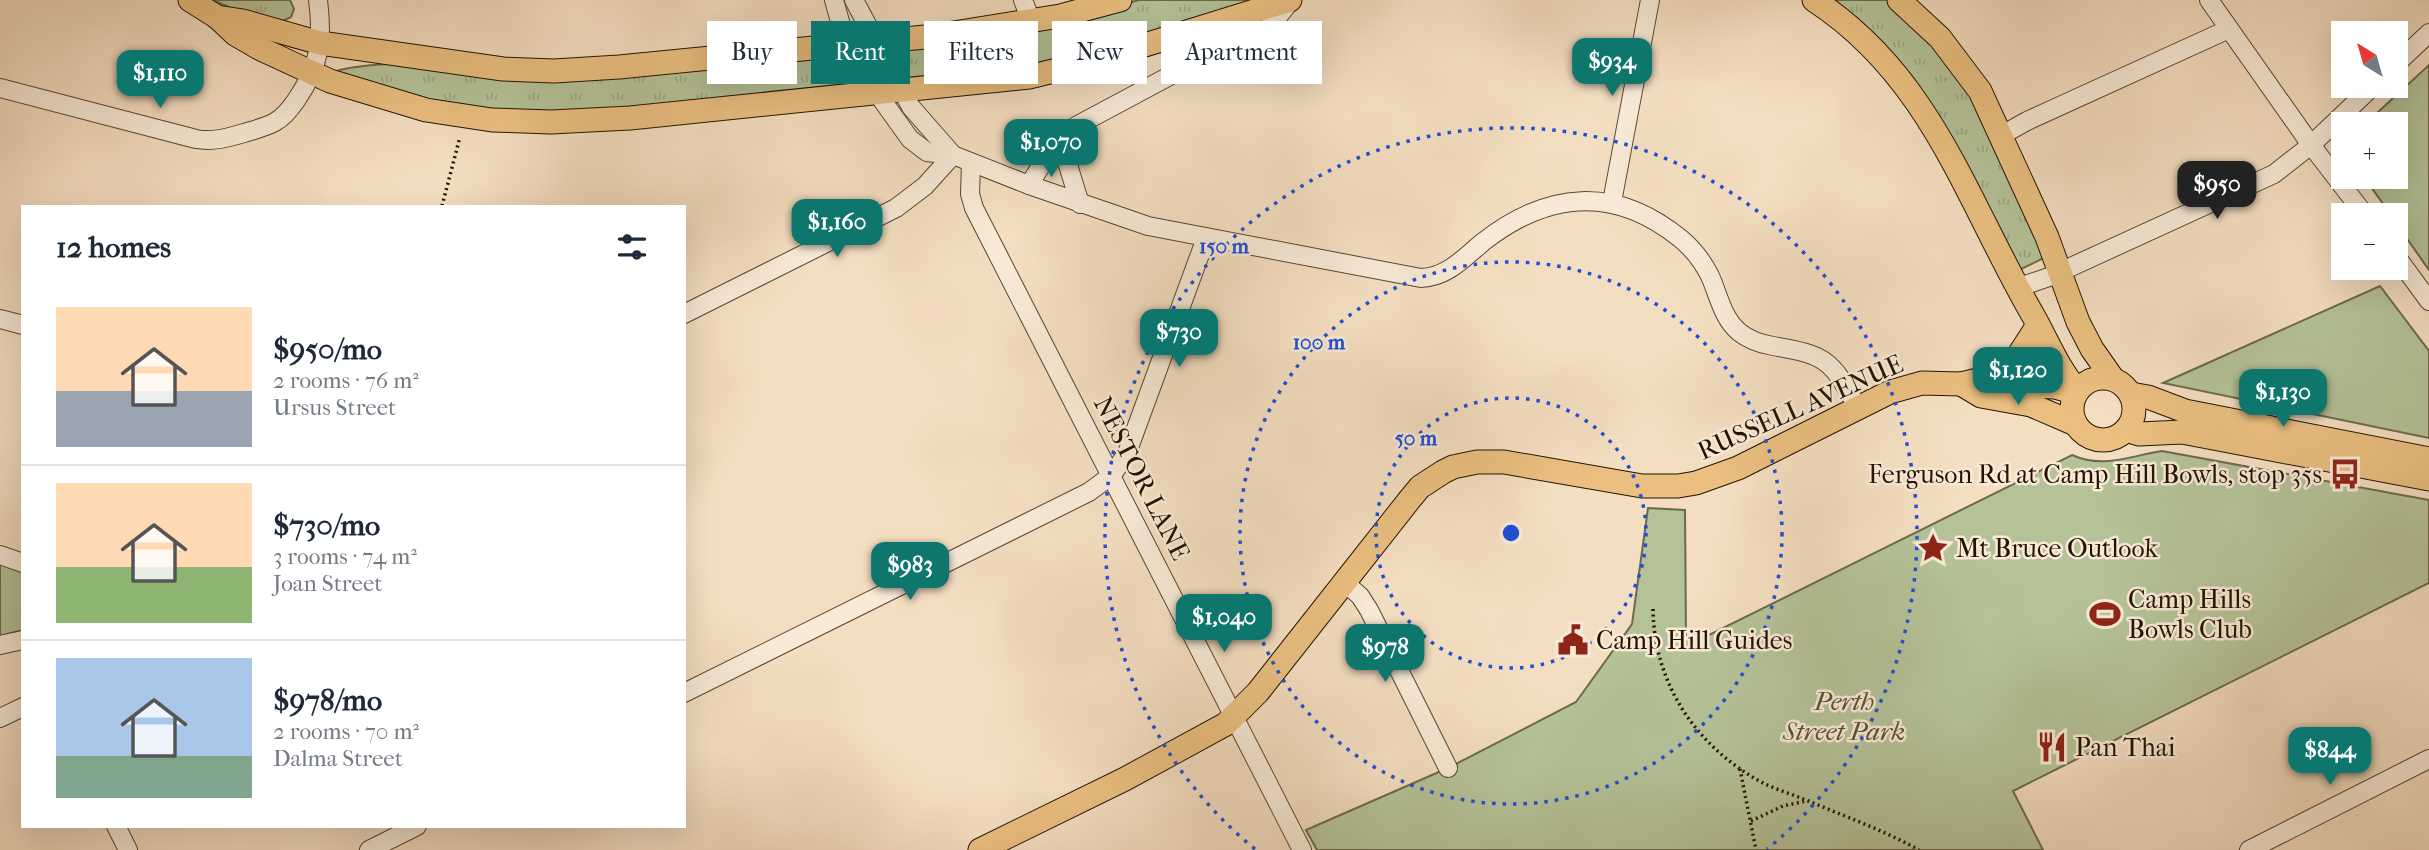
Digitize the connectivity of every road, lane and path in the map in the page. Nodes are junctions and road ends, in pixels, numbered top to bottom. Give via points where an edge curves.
1 (190, 0) edge
2 (318, 0) edge
3 (834, 0) edge
4 (853, 0) edge
5 (1120, 0) edge
6 (1291, 0) edge
7 (1650, 0) edge
8 (1814, 0) edge
9 (1899, 0) edge
10 (2209, 0) edge
11 (1027, 11) edge
12 (217, 17) junction
13 (840, 21) edge
14 (864, 21) edge
15 (2229, 29) junction
16 (2429, 33) edge
17 (910, 38) edge
18 (320, 43) junction
19 (811, 48) edge
20 (2408, 53) edge
21 (312, 74) junction
22 (872, 84) edge
23 (897, 84) edge
24 (0, 88) edge
25 (901, 91) junction
26 (877, 93) junction
27 (2360, 98) edge
28 (2001, 135) junction
29 (460, 137) dead end
30 (1060, 139) junction
31 (2311, 145) junction
32 (953, 155) junction
33 (971, 163) junction
34 (1029, 185) junction
35 (1612, 202) junction
36 (2356, 203) edge
37 (1080, 204) junction
38 (442, 205) edge
39 (1206, 238) junction
40 (2060, 271) junction
41 (2408, 273) edge
42 (2016, 288) junction
43 (2429, 302) edge
44 (686, 313) edge
45 (0, 319) edge
46 (21, 324) edge
47 (2038, 325) junction
48 (2113, 379) junction
49 (1993, 381) junction
50 (1961, 384) junction
51 (2077, 391) junction
52 (2131, 394) junction
53 (1857, 407) junction
54 (2075, 424) junction
55 (2126, 430) junction
56 (2429, 459) edge
57 (1112, 475) junction
58 (2429, 479) edge
59 (0, 555) edge
60 (21, 562) edge
61 (1344, 582) junction
62 (1653, 609) dead end
63 (21, 642) edge
64 (0, 646) edge
65 (686, 692) edge
66 (21, 708) edge
67 (1234, 716) junction
68 (0, 718) edge
69 (2429, 759) edge
70 (1448, 768) dead end
71 (1740, 769) junction
72 (1808, 801) junction
73 (1751, 821) junction
74 (117, 828) edge
75 (413, 828) edge
76 (128, 850) edge
77 (369, 850) edge
78 (981, 850) edge
79 (1302, 850) edge
80 (1756, 850) edge
81 (1919, 850) edge
82 (2249, 850) edge

1 - 12 main road
2 - 18 street
3 - 13 street
4 - 14 street
5 - 11 main road
6 - 25 main road via 1055,72
6 - 30 street via 1271,26 1088,118
7 - 35 street
8 - 42 main road via 1866,41 1926,115
9 - 28 main road via 1955,56 1980,91
10 - 15 street
11 - 17 main road
12 - 18 main road
12 - 21 main road via 234,34
15 - 28 street
15 - 31 street
16 - 20 street
18 - 19 main road via 524,71 619,67
18 - 21 street
21 - 24 street via 294,104 276,122 215,141
21 - 26 main road via 426,110 492,121 630,118
22 - 26 street
23 - 25 street
25 - 26 main road
25 - 32 street
26 - 32 street via 919,147
27 - 31 street
28 - 40 main road
29 - 38 path
30 - 34 street
30 - 37 street
31 - 36 street
31 - 40 street via 2274,174
32 - 33 street
32 - 44 street via 916,195 896,208
33 - 34 street
33 - 57 street, NESTOR LANE via 974,208
34 - 37 street
35 - 39 street via 1562,202 1529,213 1499,230 1448,271 1429,278
35 - 53 street via 1647,216 1693,249 1725,314 1740,333 1762,344 1822,359 1840,376
37 - 39 street via 1148,226
39 - 57 street via 1127,453
40 - 42 street
40 - 48 main road via 2084,336
41 - 43 street
42 - 47 main road
45 - 46 street
47 - 49 main road via 2013,364
47 - 51 main road
48 - 51 main road via 2093,379
48 - 52 main road
49 - 50 main road, RUSSELL AVENUE
49 - 51 main road, RUSSELL AVENUE
50 - 53 main road, RUSSELL AVENUE via 1911,385
50 - 54 main road via 1981,396 2031,405
51 - 54 main road via 2072,403
52 - 55 main road via 2134,412
52 - 56 main road via 2185,411
53 - 61 main road, RUSSELL AVENUE via 1718,477 1678,486 1619,483 1504,462 1453,467 1415,493
54 - 55 main road via 2099,440
55 - 58 main road via 2139,434 2182,432
57 - 65 street via 1089,492
57 - 67 street, NESTOR LANE
59 - 60 street
61 - 67 main road, RUSSELL AVENUE
61 - 70 street via 1369,610
62 - 71 path via 1653,635 1674,695 1715,750
63 - 64 street
66 - 68 street
67 - 78 main road, RUSSELL AVENUE via 1194,743
67 - 79 street, NESTOR LANE
69 - 82 street
71 - 72 path
71 - 73 path
72 - 73 path via 1783,806
72 - 81 path
73 - 80 path
74 - 76 street
75 - 77 street

